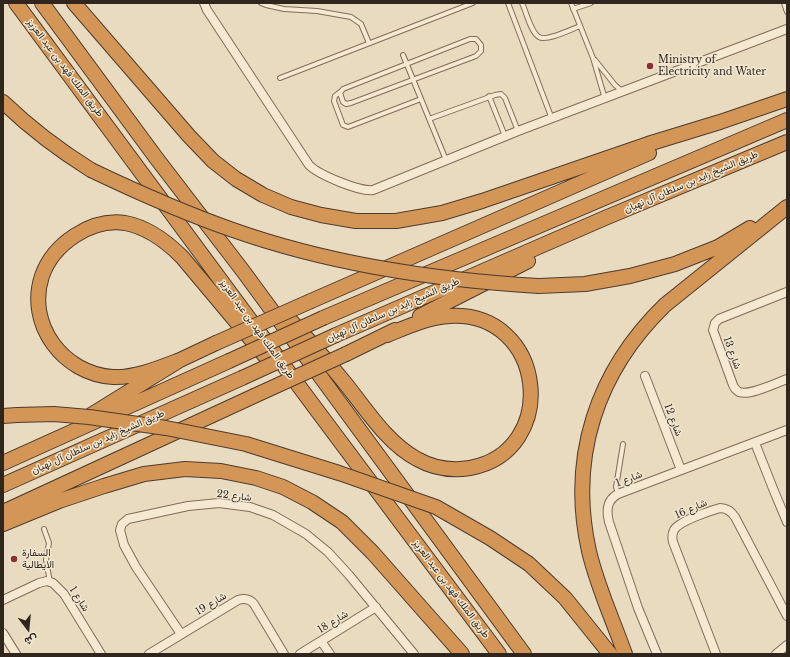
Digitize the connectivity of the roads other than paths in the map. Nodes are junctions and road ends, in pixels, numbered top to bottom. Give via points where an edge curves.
1 (16, 3) edge
2 (42, 3) edge
3 (74, 3) edge
4 (204, 3) edge
5 (261, 3) edge
6 (473, 3) edge
7 (508, 3) edge
8 (522, 3) edge
9 (571, 3) edge
10 (591, 3) edge
11 (784, 3) edge
12 (574, 9) junction
13 (787, 12) edge
14 (580, 26) junction
15 (787, 29) edge
16 (369, 43) junction
17 (402, 55) dead end
18 (594, 58) junction
19 (406, 64) junction
20 (280, 78) dead end
21 (413, 80) junction
22 (340, 92) junction
23 (623, 92) junction
24 (490, 96) junction
25 (421, 99) junction
26 (605, 99) junction
27 (787, 99) edge
28 (3, 102) edge
29 (430, 119) junction
30 (552, 119) junction
31 (787, 120) edge
32 (720, 122) junction
33 (518, 131) junction
34 (505, 137) junction
35 (787, 142) edge
36 (446, 160) junction
37 (787, 206) edge
38 (605, 218) junction
39 (243, 271) junction
40 (787, 292) edge
41 (387, 335) junction
42 (180, 360) junction
43 (646, 376) dead end
44 (787, 378) edge
45 (310, 401) junction
46 (10, 415) edge
47 (787, 430) edge
48 (755, 443) junction
49 (624, 444) dead end
50 (19, 455) junction
51 (3, 463) edge
52 (681, 470) junction
53 (3, 485) edge
54 (618, 494) junction
55 (3, 512) edge
56 (787, 522) edge
57 (3, 524) edge
58 (44, 529) dead end
59 (50, 582) junction
60 (3, 600) edge
61 (376, 607) junction
62 (787, 616) edge
63 (3, 633) edge
64 (181, 634) junction
65 (321, 641) junction
66 (787, 645) edge
67 (16, 654) edge
68 (102, 654) edge
69 (149, 654) edge
70 (284, 654) edge
71 (300, 654) edge
72 (330, 654) edge
73 (414, 654) edge
74 (462, 654) edge
75 (499, 654) edge
76 (524, 654) edge
77 (610, 654) edge
78 (625, 654) edge
79 (658, 654) edge
80 (716, 654) edge
81 (776, 654) edge

1 - 45 highway, طريق الملك فهد بن عبد العزيز
2 - 39 highway, طريق الملك فهد بن عبد العزيز
3 - 32 highway via 213,161 236,179 263,194 291,207 321,215 356,221 396,221 442,213
4 - 36 street via 306,161 317,171 358,189 370,190
5 - 16 lane via 351,17 362,24
6 - 16 lane
7 - 30 lane
8 - 14 lane via 538,37 549,38
9 - 12 lane
10 - 12 lane
11 - 13 lane
12 - 14 lane
14 - 18 lane
15 - 23 street
16 - 20 lane
17 - 19 lane
18 - 23 lane
18 - 26 lane
19 - 21 lane
19 - 21 lane via 470,39 476,39 481,45 481,51 476,56
19 - 22 lane
21 - 22 lane via 349,104 344,103
21 - 25 lane
22 - 25 lane via 334,101 344,125 348,127
23 - 26 street
24 - 29 lane
24 - 33 lane via 504,96
24 - 34 lane
25 - 29 lane
26 - 30 street
27 - 32 highway
28 - 37 highway, bridge via 59,150 91,170 138,192 283,246 435,278 539,286 585,284 630,276 675,264 718,246
29 - 36 lane
30 - 33 street
31 - 50 highway, طريق الشيخ زايد بن سلطان آل نهيان, bridge via 323,318
32 - 42 highway, bridge
33 - 34 street
34 - 36 street
35 - 38 highway, طريق الشيخ زايد بن سلطان آل نهيان
37 - 78 highway via 665,305 649,321 617,365 598,403 584,458 584,520 593,566
38 - 41 highway via 569,240
38 - 53 highway, طريق الشيخ زايد بن سلطان آل نهيان, bridge via 336,335
39 - 41 highway via 312,344 387,435 410,455 438,467 468,468 493,459 514,442 527,419 531,386 529,371 523,358 505,334 480,320 457,316 434,318
39 - 76 highway, طريق الملك فهد بن عبد العزيز
40 - 44 street, شارع 13 via 719,319 714,330 732,385 738,391 752,392
41 - 55 highway, bridge
42 - 45 highway via 139,374 113,377 94,374 76,366 60,353 48,338 40,318 40,287 46,267 52,258 79,233 102,224 126,223 162,239 182,257 248,337
42 - 50 highway via 73,426
43 - 52 street, شارع 12
45 - 75 highway, طريق الملك فهد بن عبد العزيز
46 - 77 highway, bridge via 54,414 89,417 166,428 246,444 436,507 529,564 565,598
47 - 48 street, شارع 1
48 - 52 street, شارع 1
48 - 56 street
49 - 54 lane via 616,487
50 - 51 highway, طريق الشيخ زايد بن سلطان آل نهيان
52 - 54 street, شارع 1
54 - 79 street, شارع 1 via 610,499 608,504 609,522 638,608
57 - 74 highway via 59,501 144,474 185,469 221,471 256,478 312,502 342,522 373,553
58 - 59 lane via 49,543 46,560
59 - 60 street via 39,583
59 - 68 street, شارع 1 via 64,594
61 - 64 street, شارع 22 via 318,543 295,527 261,510 236,504 208,503 128,519 120,530 124,545
61 - 65 street, شارع 18
61 - 73 street, شارع 22
62 - 80 street, شارع 16 via 730,511 720,508 681,523 674,529 673,542
63 - 67 street
64 - 69 street, شارع 19
64 - 70 street, شارع 19 via 238,600 247,599 253,602
65 - 71 street, شارع 18
65 - 72 street
66 - 81 street

